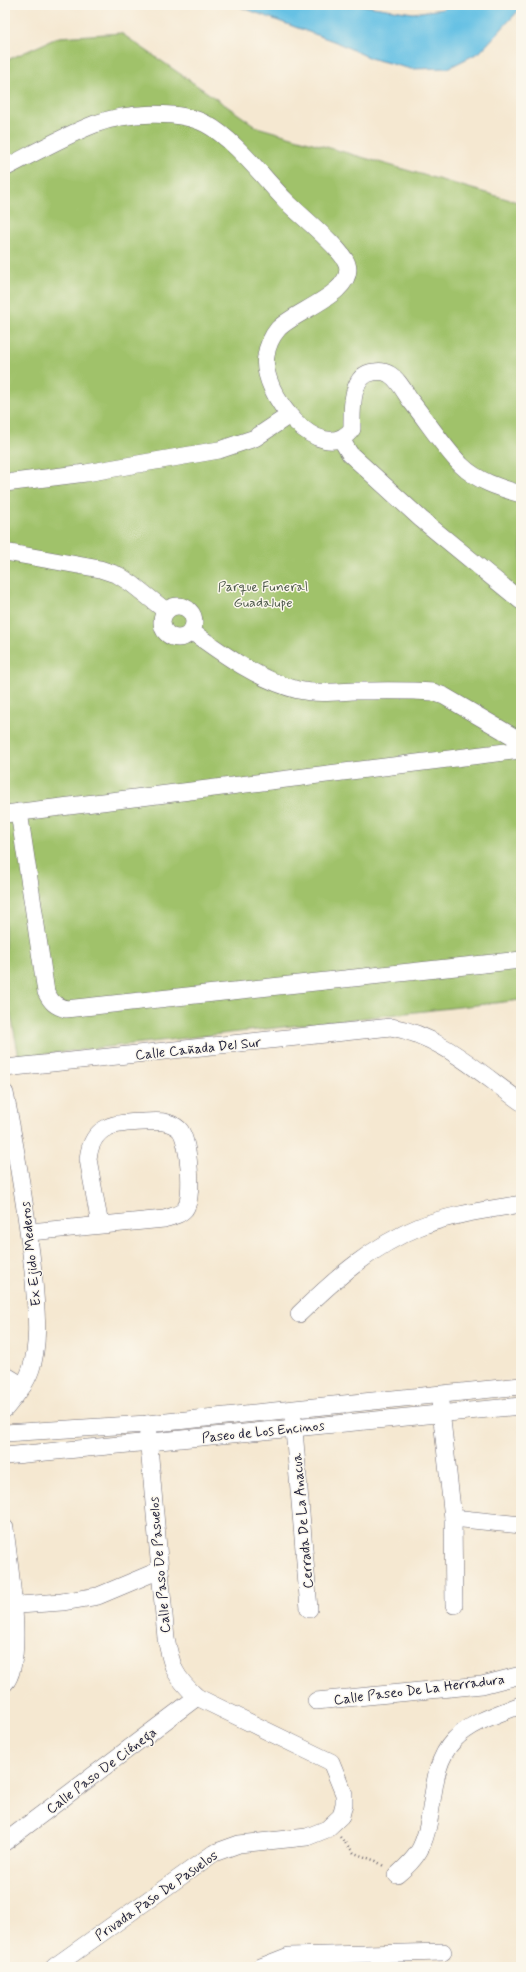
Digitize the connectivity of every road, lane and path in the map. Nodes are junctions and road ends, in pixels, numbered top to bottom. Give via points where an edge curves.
1 (5, 168) edge
2 (288, 416) junction
3 (341, 439) junction
4 (5, 483) edge
5 (521, 494) edge
6 (5, 552) edge
7 (521, 601) edge
8 (166, 611) junction
9 (192, 631) junction
10 (521, 741) edge
11 (521, 750) edge
12 (12, 813) edge
13 (521, 960) edge
14 (5, 1068) edge
15 (5, 1092) edge
16 (521, 1102) edge
17 (10, 1143) edge
18 (521, 1204) edge
19 (100, 1225) junction
20 (30, 1232) junction
21 (299, 1314) dead end
22 (5, 1375) edge
23 (23, 1386) junction
24 (521, 1386) edge
25 (439, 1394) junction
26 (521, 1406) edge
27 (5, 1409) edge
28 (292, 1409) junction
29 (442, 1413) junction
30 (146, 1424) junction
31 (295, 1428) junction
32 (5, 1433) edge
33 (149, 1442) junction
34 (5, 1456) edge
35 (453, 1518) junction
36 (521, 1525) edge
37 (5, 1528) edge
38 (160, 1570) junction
39 (454, 1605) dead end
40 (9, 1606) edge
41 (309, 1609) dead end
42 (521, 1675) edge
43 (5, 1683) edge
44 (197, 1697) junction
45 (316, 1701) dead end
46 (521, 1705) edge
47 (327, 1829) junction
48 (5, 1842) edge
49 (397, 1875) joint
50 (443, 1952) dead end
51 (54, 1967) edge
52 (261, 1967) edge

1 - 2 street via 78,131 116,119 150,114 175,114 206,124 218,133 331,244 347,263 348,271 337,290 278,328 268,348 265,358 269,379 274,394
2 - 3 street via 320,438 331,442
2 - 4 street via 255,438 219,450 86,473
3 - 5 street via 352,429 356,386 360,379 371,372 380,371 389,374 400,385 462,466 494,486
3 - 7 street via 350,454 421,519
6 - 8 street via 112,573 132,584
8 - 9 street via 175,605 189,609 194,619
8 - 9 street via 162,622 163,628 170,636 182,638
9 - 10 street via 224,655 262,677 278,683 299,690 320,692 432,692 444,696
11 - 12 street
12 - 13 street via 46,992 58,1007 74,1008
14 - 16 street, Calle Cañada Del Sur via 391,1027 423,1036 445,1048
15 - 17 street, Ex Ejido Mederos
17 - 20 street, Ex Ejido Mederos
18 - 21 street via 445,1219 390,1241 344,1272
19 - 19 street via 88,1159 89,1148 98,1134 120,1122 165,1122 179,1130 185,1140 190,1184 189,1203 185,1209 164,1219
19 - 20 street
20 - 23 street, Ex Ejido Mederos via 36,1309 35,1347 31,1368
22 - 23 street
23 - 27 street, Ex Ejido Mederos
24 - 25 street, Paseo de Los Encinos
25 - 28 street, Paseo de Los Encinos
25 - 29 street
26 - 29 street, Paseo de Los Encinos
28 - 30 street, Paseo de Los Encinos
28 - 31 street, Cerrada De La Anacua
29 - 31 street, Paseo de Los Encinos
29 - 35 street
30 - 32 street, Paseo de Los Encinos
30 - 33 street, Calle Paso De Pasuelos
31 - 33 street, Paseo de Los Encinos
31 - 41 street, Cerrada De La Anacua
33 - 34 street, Paseo de Los Encinos
33 - 38 street, Calle Paso De Pasuelos
35 - 36 street
35 - 39 street
37 - 40 street
38 - 40 street via 98,1596
38 - 44 street, Calle Paso De Pasuelos via 169,1655 180,1681
40 - 43 street via 16,1632 14,1664
42 - 45 street, Calle Paseo De La Herradura via 482,1685
44 - 47 street, Privada Paso De Pasuelos via 331,1762 342,1787 344,1804 341,1816
44 - 48 street, Calle Paso De Ciénega
46 - 49 street via 482,1721 454,1740 438,1767 427,1832 420,1849
47 - 49 path via 338,1835 354,1853 376,1861
47 - 51 street, Privada Paso De Pasuelos via 307,1837 239,1844 214,1853
50 - 52 street via 289,1956

